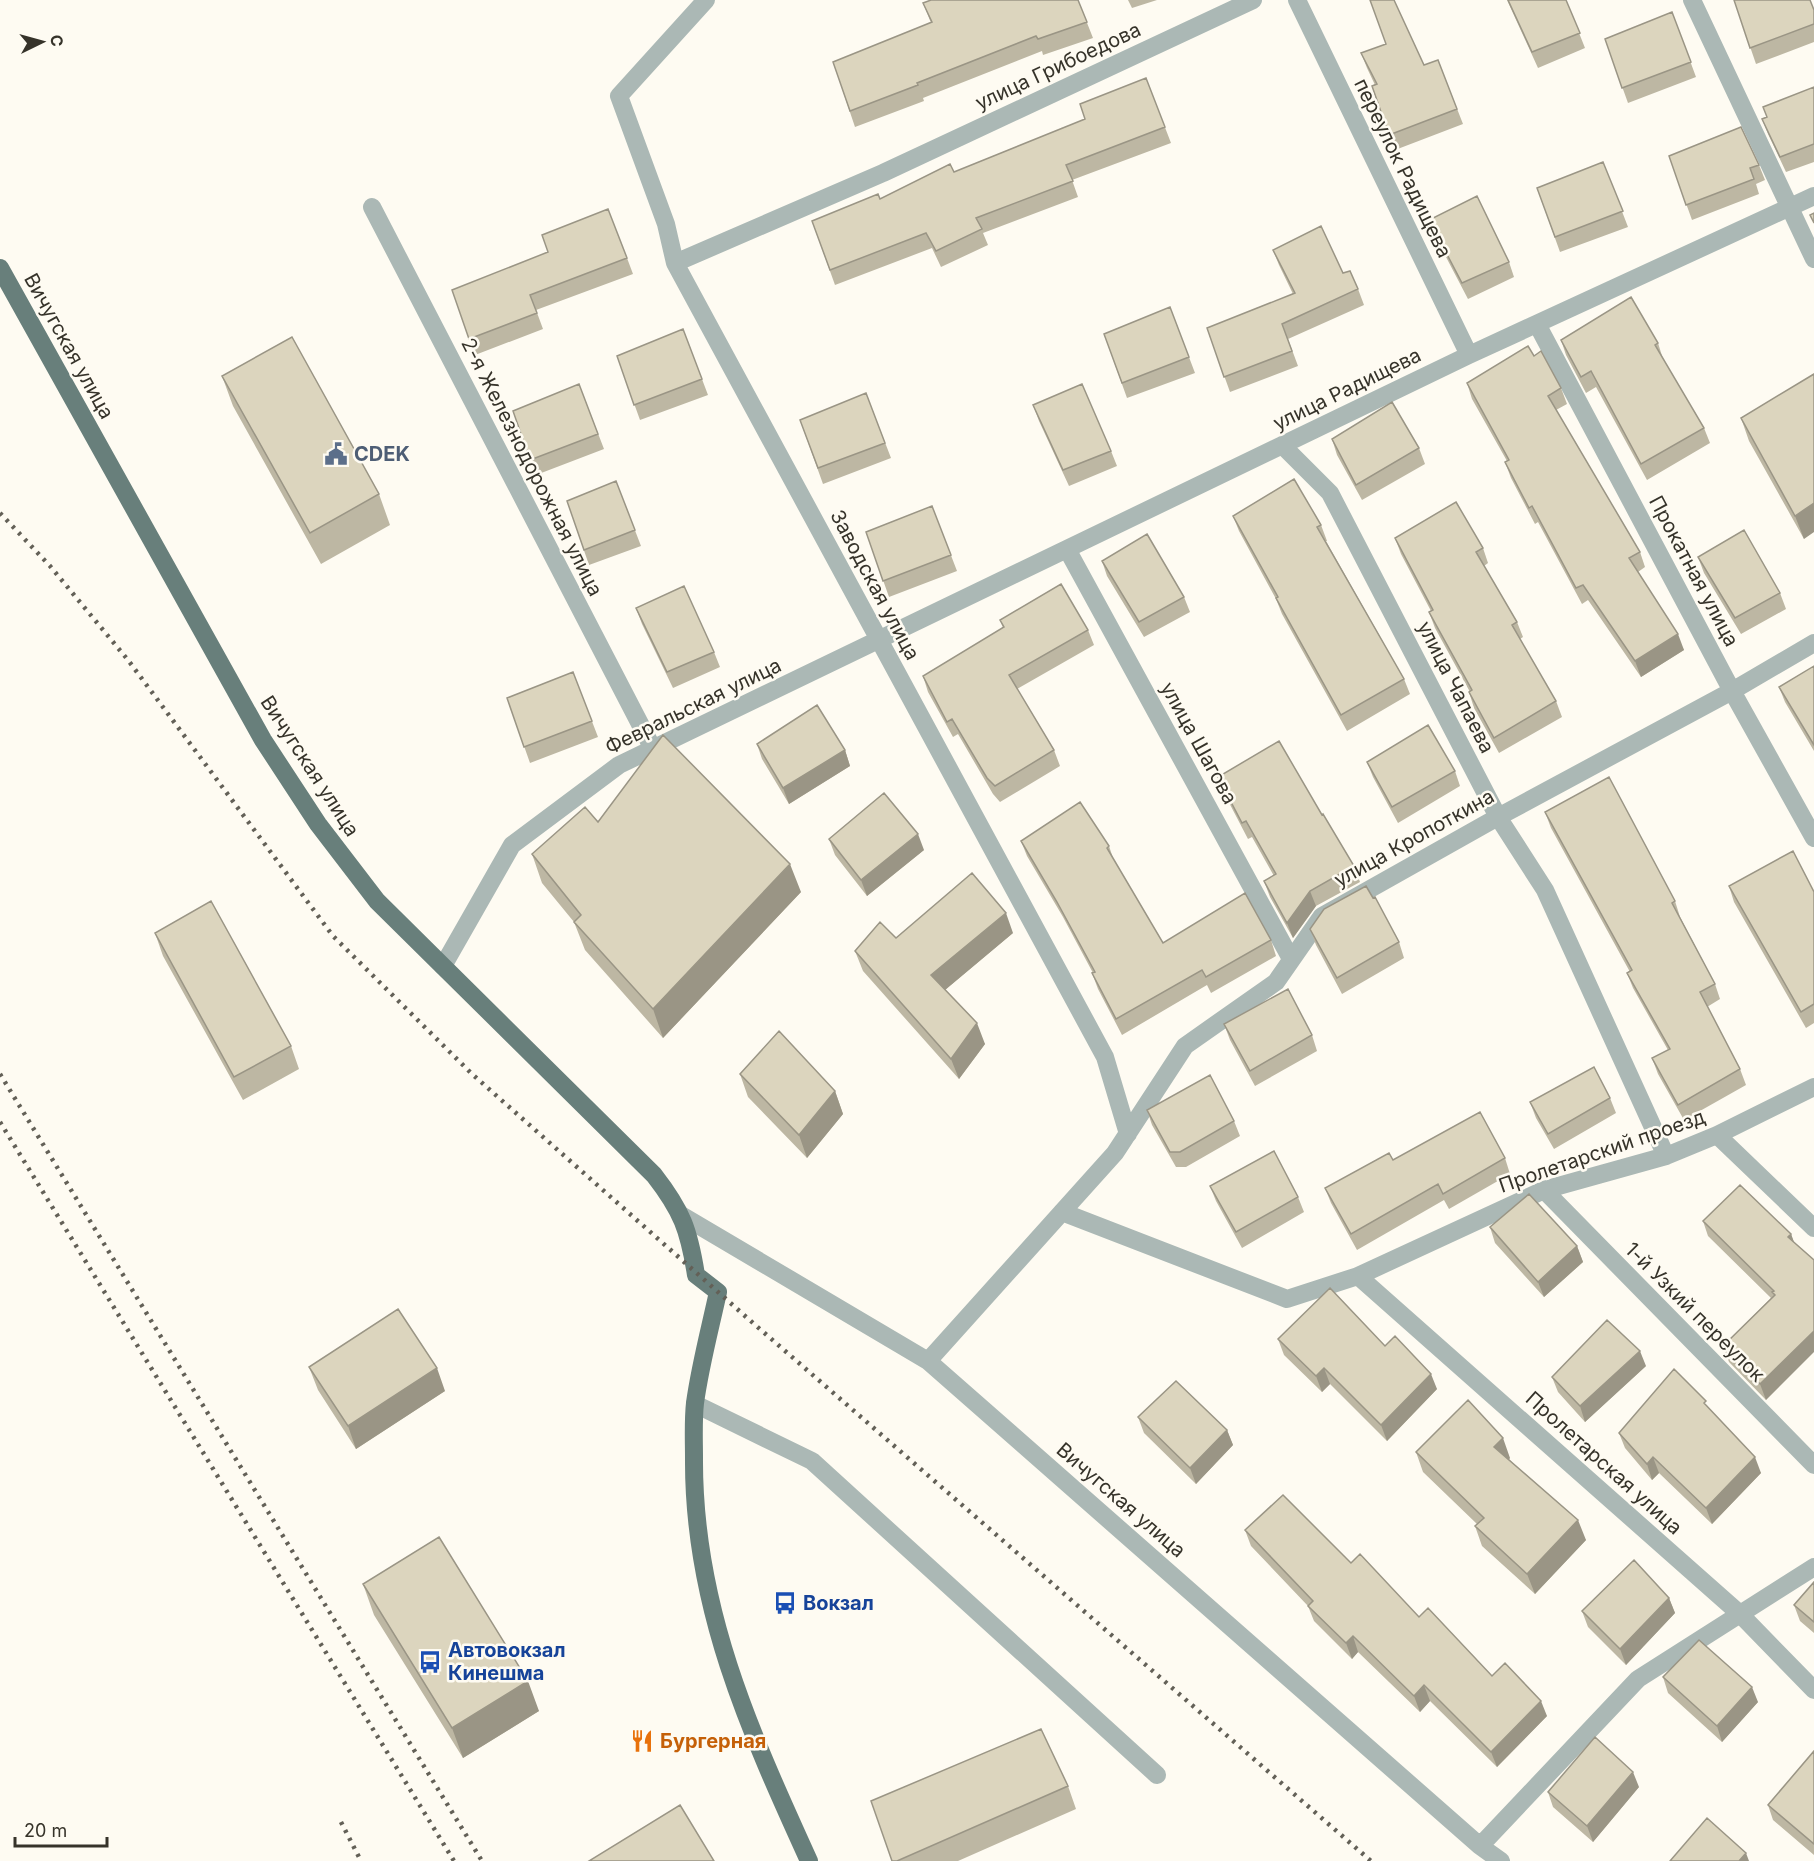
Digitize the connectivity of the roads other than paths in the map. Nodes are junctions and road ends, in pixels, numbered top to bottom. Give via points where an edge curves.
1 (706, 0) edge
2 (1253, 0) edge
3 (1297, 0) edge
4 (1692, 0) edge
5 (1814, 196) edge
6 (372, 207) dead end
7 (1789, 209) junction
8 (1814, 259) edge
9 (675, 263) junction
10 (0, 267) edge
11 (1537, 324) junction
12 (1469, 355) junction
13 (1282, 445) junction
14 (1067, 549) junction
15 (902, 628) joint
16 (879, 639) junction
17 (1814, 643) edge
18 (1732, 691) junction
19 (653, 748) junction
20 (1498, 817) junction
21 (1814, 838) edge
22 (1291, 959) junction
23 (443, 966) junction
24 (1814, 1088) edge
25 (1128, 1134) junction
26 (1717, 1135) junction
27 (1666, 1156) junction
28 (1544, 1190) junction
29 (1062, 1212) junction
30 (681, 1215) junction
31 (1814, 1228) edge
32 (1358, 1276) junction
33 (928, 1361) junction
34 (695, 1404) junction
35 (1814, 1465) edge
36 (1814, 1567) edge
37 (1740, 1614) junction
38 (1814, 1690) edge
39 (1156, 1775) dead end
40 (1483, 1853) edge
41 (809, 1861) edge
42 (1501, 1861) edge

1 - 9 street, Заводская улица via 620,96 666,224
2 - 9 street, улица Грибоедова via 883,173
3 - 12 street, переулок Радищева
4 - 7 street
5 - 7 street, улица Радищева
6 - 19 street, 2-я Железнодорожная улица
7 - 8 street
7 - 11 street, улица Радищева
9 - 16 street, Заводская улица
10 - 23 main road, Вичугская улица via 263,740 318,824 377,901
11 - 12 street, улица Радищева
11 - 18 street, Прокатная улица
12 - 13 street, улица Радищева
13 - 14 street, улица Радищева
13 - 20 street, улица Чапаева via 1330,493
14 - 15 street, улица Радищева
14 - 22 street, улица Шагова
15 - 16 street, Февральская улица
16 - 19 street, Февральская улица
16 - 25 street, Заводская улица via 1105,1057
17 - 18 street, улица Кропоткина
18 - 20 street, улица Кропоткина
18 - 21 street, Прокатная улица
19 - 23 street, Февральская улица via 619,765 512,845
20 - 22 street, улица Кропоткина via 1322,916
20 - 27 street, улица Чапаева via 1545,890
22 - 25 street, улица Кропоткина via 1276,982 1185,1046
23 - 30 main road, Вичугская улица via 654,1175
24 - 26 street, Пролетарский проезд
25 - 29 street, улица Кропоткина
26 - 27 street, Пролетарский проезд
26 - 31 street
27 - 28 street, Пролетарский проезд
28 - 32 street, Пролетарский проезд
28 - 35 street, 1-й Узкий переулок
29 - 32 street, Пролетарский проезд via 1287,1299
29 - 33 street, улица Кропоткина
30 - 33 street, Вичугская улица
30 - 34 main road, Вичугская улица via 691,1240 696,1275 718,1292
32 - 37 street, Пролетарская улица
33 - 40 street, Вичугская улица via 1452,1821
34 - 39 street via 812,1461
34 - 41 main road, Вичугская улица via 694,1489 700,1555 710,1602 757,1747
36 - 37 street
37 - 38 street, Пролетарская улица
37 - 40 street via 1638,1679
40 - 42 street

